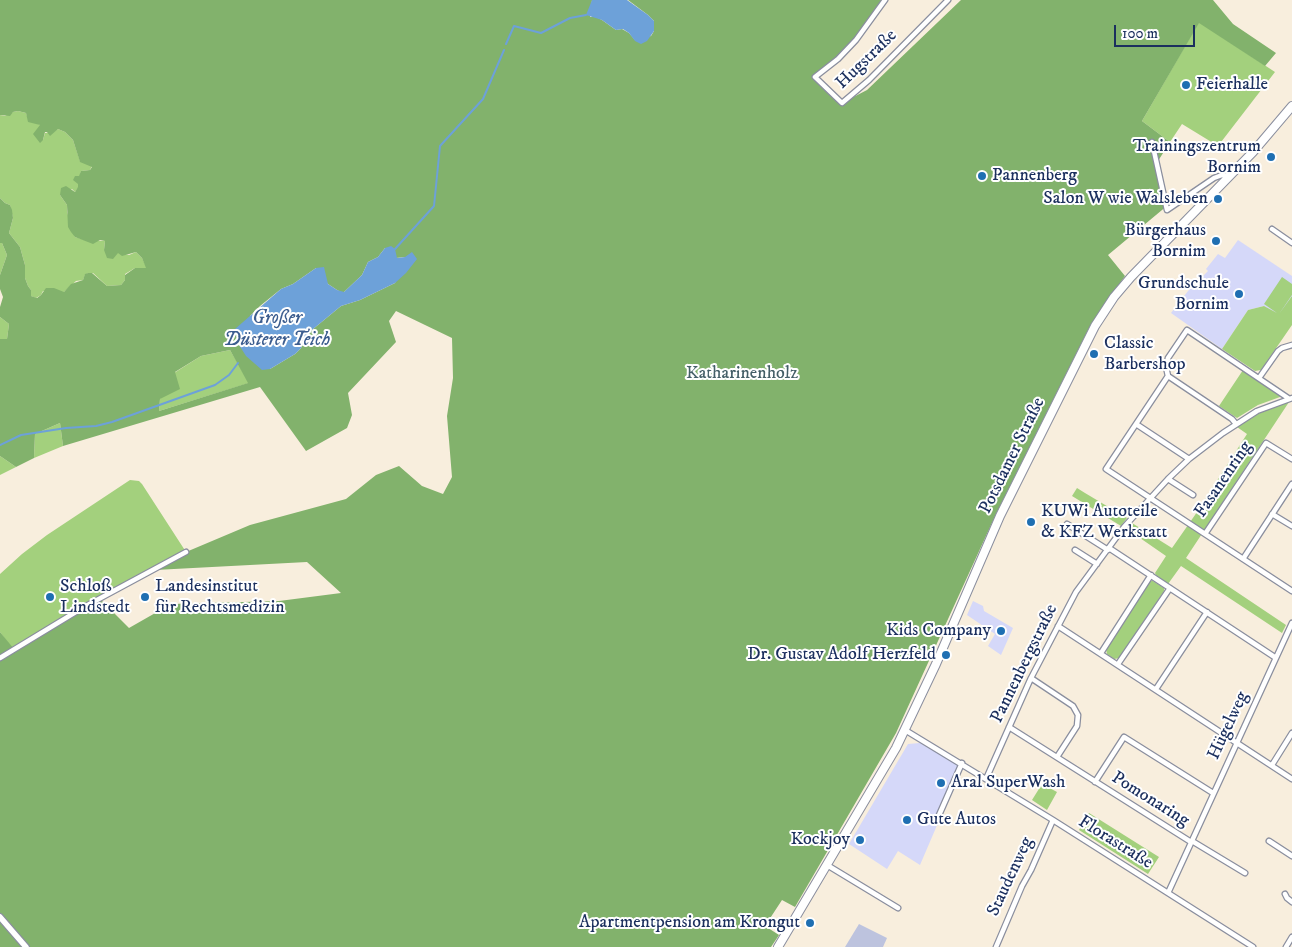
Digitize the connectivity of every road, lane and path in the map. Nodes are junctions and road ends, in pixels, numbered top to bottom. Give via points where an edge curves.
1 (885, 0) edge
2 (948, 0) edge
3 (1292, 106) edge
4 (1152, 142) dead end
5 (1230, 176) junction
6 (1272, 229) dead end
7 (1292, 243) edge
8 (1292, 345) edge
9 (1168, 376) junction
10 (1259, 378) junction
11 (1290, 398) edge
12 (1136, 424) junction
13 (1236, 424) junction
14 (1189, 459) junction
15 (1292, 459) edge
16 (1168, 479) junction
17 (1292, 484) edge
18 (1193, 495) dead end
19 (1151, 498) junction
20 (1272, 514) junction
21 (1067, 524) dead end
22 (1292, 526) edge
23 (1205, 534) junction
24 (1108, 549) junction
25 (1075, 550) dead end
26 (186, 552) dead end
27 (1243, 559) junction
28 (1097, 564) junction
29 (1151, 575) junction
30 (1170, 588) junction
31 (1292, 590) edge
32 (1207, 612) junction
33 (1292, 623) edge
34 (1058, 626) junction
35 (1101, 653) junction
36 (0, 658) edge
37 (1276, 658) junction
38 (1118, 664) junction
39 (1031, 678) junction
40 (1156, 690) junction
41 (1009, 727) junction
42 (905, 730) junction
43 (1292, 733) edge
44 (1237, 743) junction
45 (1057, 757) junction
46 (962, 763) junction
47 (1272, 764) junction
48 (986, 779) junction
49 (1292, 779) edge
50 (1095, 782) junction
51 (1213, 793) junction
52 (1053, 820) junction
53 (936, 822) dead end
54 (1191, 841) junction
55 (1269, 841) dead end
56 (1292, 856) edge
57 (827, 865) junction
58 (1245, 873) dead end
59 (1168, 893) junction
60 (1285, 894) dead end
61 (1292, 902) edge
62 (898, 908) dead end
63 (0, 918) edge
64 (1292, 937) edge
65 (26, 947) edge
66 (778, 947) edge
67 (996, 947) edge
68 (1253, 947) edge
69 (1286, 947) edge

1 - 2 street, Hugstraße via 856,40 815,77 842,103
3 - 5 main road, Potsdamer Straße
4 - 5 street via 1167,210 1214,178
5 - 42 main road, Potsdamer Straße via 1131,277 1095,326 1000,516
6 - 7 street
8 - 10 street via 1278,351
9 - 10 street via 1168,358 1187,330
9 - 12 street
9 - 13 street
10 - 11 street
11 - 13 street, Pannenbergstraße via 1260,409
12 - 14 street
12 - 19 street, Fasanenring via 1106,469
13 - 14 street, Pannenbergstraße
14 - 16 street, Pannenbergstraße
15 - 23 street, Fasanenring via 1266,443
16 - 18 street
16 - 19 street, Pannenbergstraße
17 - 20 street
19 - 23 street, Fasanenring
19 - 24 street, Pannenbergstraße
20 - 22 street
20 - 27 street
21 - 24 street
23 - 27 street, Fasanenring
24 - 28 street, Pannenbergstraße
24 - 29 street
25 - 28 street
26 - 36 street
27 - 31 street, Fasanenring
28 - 34 street, Pannenbergstraße via 1076,592
29 - 30 street
29 - 35 street
30 - 32 street
30 - 38 street
32 - 37 street
32 - 40 street
33 - 37 street, Hügelweg
34 - 35 street
34 - 39 street, Pannenbergstraße
35 - 38 street
37 - 44 street, Hügelweg
38 - 40 street
39 - 41 street, Pannenbergstraße
39 - 45 street via 1073,706 1078,715 1077,726
40 - 44 street
41 - 45 street, Pomonaring
41 - 48 street, Pannenbergstraße
42 - 46 street, Florastraße
42 - 57 main road, Potsdamer Straße
43 - 47 street
44 - 47 street
44 - 51 street, Hügelweg
45 - 50 street, Pomonaring
46 - 48 street, Florastraße
46 - 53 street
47 - 49 street
48 - 52 street, Florastraße
50 - 51 street, Pomonaring via 1124,737
50 - 54 street, Pomonaring
51 - 54 street, Hügelweg
52 - 59 street, Florastraße
52 - 67 street, Staudenweg
54 - 58 street
54 - 59 street, Hügelweg
55 - 56 street
57 - 62 street
57 - 66 main road, Potsdamer Straße
59 - 68 street, Florastraße
60 - 61 street
63 - 65 street
64 - 69 street

